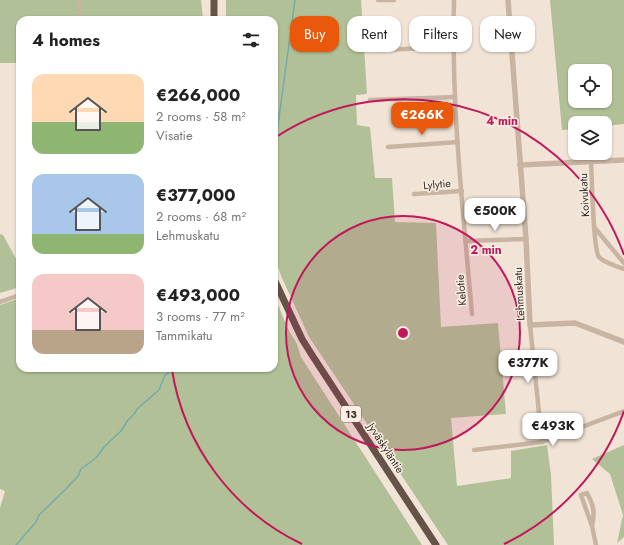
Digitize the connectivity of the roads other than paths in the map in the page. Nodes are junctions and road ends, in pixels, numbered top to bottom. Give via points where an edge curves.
1 (80, 0) edge
2 (214, 0) edge
3 (378, 0) edge
4 (394, 0) edge
5 (454, 0) edge
6 (508, 0) edge
7 (80, 16) edge
8 (214, 16) edge
9 (454, 16) edge
10 (453, 52) edge
11 (455, 97) junction
12 (370, 100) dead end
13 (458, 142) junction
14 (388, 147) dead end
15 (624, 160) edge
16 (591, 161) junction
17 (520, 165) junction
18 (462, 191) junction
19 (414, 194) dead end
20 (594, 227) junction
21 (526, 239) junction
22 (466, 241) junction
23 (624, 264) edge
24 (624, 269) edge
25 (278, 286) edge
26 (16, 297) edge
27 (0, 302) edge
28 (472, 314) dead end
29 (530, 325) junction
30 (624, 342) edge
31 (624, 411) edge
32 (542, 442) junction
33 (474, 450) dead end
34 (592, 526) junction
35 (436, 545) edge
36 (596, 545) edge

1 - 7 street
2 - 8 highway
3 - 4 street
5 - 9 street, Kelotie
6 - 17 street, Lehmuskatu
10 - 11 street, Kelotie
11 - 12 street
11 - 13 street, Kelotie
13 - 14 street
13 - 18 street, Kelotie
15 - 16 street
16 - 17 street
16 - 20 street, Koivukatu
17 - 21 street, Lehmuskatu
18 - 19 street, Lylytie
18 - 22 street, Kelotie
20 - 23 street, Koivukatu
20 - 24 street, Koivukatu via 597,255
21 - 22 street
21 - 29 street, Lehmuskatu
22 - 28 street, Kelotie
25 - 35 highway, Jyväskyläntie / 13 via 312,355
26 - 27 street
29 - 30 street via 575,324
29 - 32 street, Lehmuskatu
31 - 32 street
32 - 33 street
34 - 34 street via 581,495 587,493 595,514
34 - 36 street

